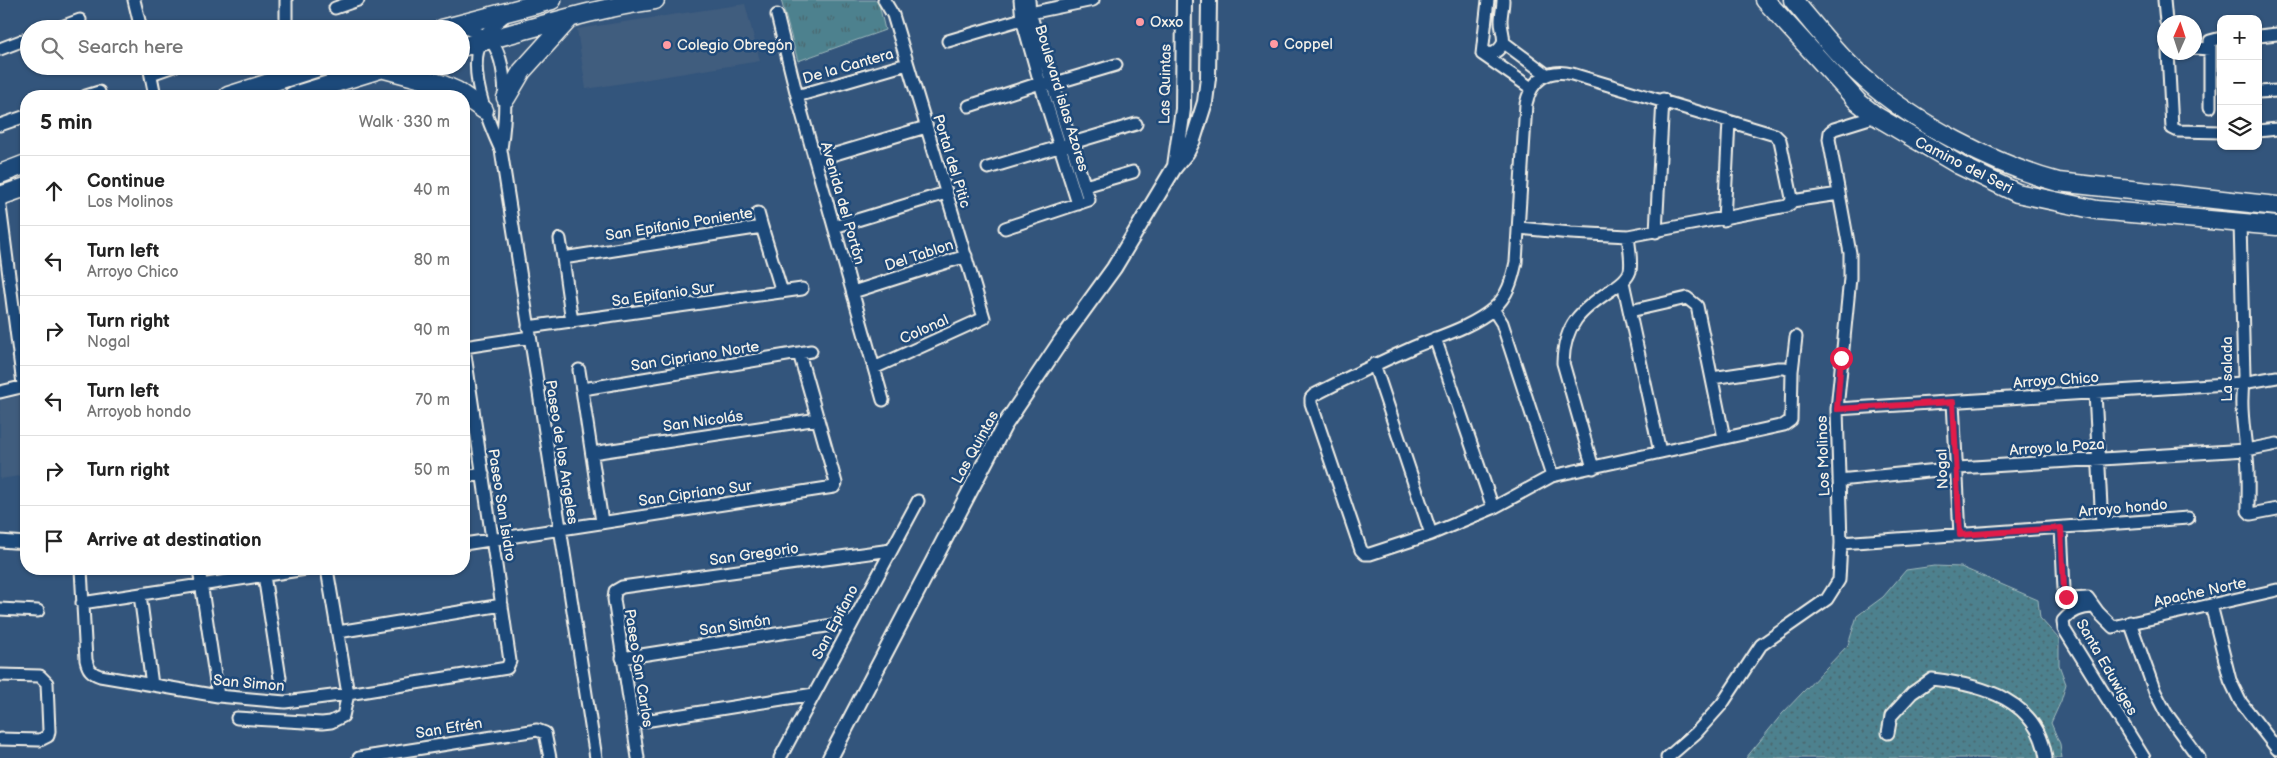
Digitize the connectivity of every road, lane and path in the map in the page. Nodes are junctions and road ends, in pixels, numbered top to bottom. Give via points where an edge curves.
1 (135, 0) edge
2 (286, 0) edge
3 (358, 0) edge
4 (552, 0) edge
5 (656, 0) edge
6 (884, 0) edge
7 (894, 0) edge
8 (1020, 0) edge
9 (1029, 0) edge
10 (1093, 0) edge
11 (1184, 0) edge
12 (1209, 0) edge
13 (1488, 0) edge
14 (1504, 0) edge
15 (1765, 0) edge
16 (1794, 0) edge
17 (2164, 0) edge
18 (335, 8) dead end
19 (511, 10) junction
20 (777, 15) dead end
21 (893, 15) junction
22 (2165, 15) edge
23 (1026, 16) junction
24 (570, 18) junction
25 (139, 20) edge
26 (286, 20) edge
27 (470, 21) edge
28 (1486, 22) junction
29 (1501, 23) junction
30 (470, 34) edge
31 (2277, 34) edge
32 (2262, 36) edge
33 (2217, 38) edge
34 (485, 39) junction
35 (20, 41) edge
36 (948, 41) dead end
37 (1503, 42) junction
38 (470, 45) edge
39 (2202, 48) edge
40 (0, 49) edge
41 (2210, 49) junction
42 (1482, 54) junction
43 (2168, 60) edge
44 (908, 64) junction
45 (1116, 65) dead end
46 (1546, 74) junction
47 (151, 75) edge
48 (280, 75) edge
49 (360, 75) edge
50 (411, 75) edge
51 (1040, 83) junction
52 (1052, 84) junction
53 (1531, 88) junction
54 (154, 90) edge
55 (243, 90) edge
56 (312, 90) edge
57 (455, 90) edge
58 (2277, 91) edge
59 (2262, 92) edge
60 (2215, 93) edge
61 (797, 96) junction
62 (506, 98) junction
63 (1663, 100) junction
64 (470, 102) edge
65 (969, 106) dead end
66 (2210, 107) dead end
67 (486, 116) junction
68 (1876, 116) junction
69 (20, 118) edge
70 (505, 120) junction
71 (1729, 121) junction
72 (1136, 124) dead end
73 (0, 125) edge
74 (926, 127) junction
75 (2277, 129) edge
76 (2262, 131) edge
77 (2217, 132) edge
78 (1065, 144) junction
79 (501, 150) junction
80 (815, 160) junction
81 (20, 166) edge
82 (988, 168) dead end
83 (1174, 168) junction
84 (1133, 172) dead end
85 (0, 174) edge
86 (1085, 186) junction
87 (20, 189) edge
88 (946, 193) junction
89 (1839, 194) junction
90 (0, 196) edge
91 (1792, 200) junction
92 (1084, 202) junction
93 (0, 206) edge
94 (2277, 206) edge
95 (758, 213) dead end
96 (1724, 220) junction
97 (2240, 223) junction
98 (2277, 226) edge
99 (762, 227) junction
100 (834, 227) junction
101 (1004, 228) dead end
102 (1519, 228) junction
103 (1656, 232) junction
104 (1628, 236) junction
105 (560, 238) dead end
106 (966, 256) junction
107 (563, 258) junction
108 (1623, 282) junction
109 (802, 289) dead end
110 (782, 292) junction
111 (853, 292) junction
112 (1493, 309) junction
113 (1630, 311) junction
114 (984, 316) joint
115 (572, 322) junction
116 (529, 332) junction
117 (1796, 337) dead end
118 (1435, 338) junction
119 (470, 347) edge
120 (811, 351) dead end
121 (799, 353) junction
122 (20, 361) edge
123 (1374, 364) junction
124 (874, 368) junction
125 (579, 370) dead end
126 (1792, 371) junction
127 (2277, 377) edge
128 (1712, 378) junction
129 (2242, 383) junction
130 (20, 387) edge
131 (583, 389) junction
132 (0, 392) edge
133 (2095, 393) junction
134 (883, 400) dead end
135 (1953, 402) junction
136 (1837, 409) junction
137 (470, 419) edge
138 (818, 420) junction
139 (1724, 438) junction
140 (2277, 444) edge
141 (2246, 450) junction
142 (592, 452) junction
143 (1660, 452) junction
144 (2099, 459) junction
145 (1593, 468) junction
146 (1958, 468) junction
147 (483, 474) junction
148 (470, 476) edge
149 (1552, 476) junction
150 (1839, 480) junction
151 (918, 501) dead end
152 (1493, 508) junction
153 (2277, 509) edge
154 (2188, 518) dead end
155 (602, 522) junction
156 (2102, 525) junction
157 (559, 528) junction
158 (2061, 528) junction
159 (1431, 534) junction
160 (1960, 535) junction
161 (493, 539) junction
162 (0, 541) edge
163 (20, 543) edge
164 (470, 543) edge
165 (1841, 543) junction
166 (891, 550) junction
167 (81, 575) edge
168 (200, 575) edge
169 (249, 575) edge
170 (263, 575) edge
171 (328, 575) edge
172 (201, 585) junction
173 (622, 587) joint
174 (2277, 592) edge
175 (140, 595) junction
176 (82, 603) junction
177 (502, 605) junction
178 (2211, 605) junction
179 (2094, 607) junction
180 (0, 609) edge
181 (38, 611) dead end
182 (852, 622) junction
183 (2130, 622) junction
184 (338, 632) junction
185 (622, 658) junction
186 (509, 666) joint
187 (0, 675) edge
188 (280, 678) dead end
189 (152, 685) junction
190 (348, 694) junction
191 (814, 694) junction
192 (218, 696) junction
193 (237, 718) dead end
194 (632, 723) junction
195 (1888, 733) dead end
196 (0, 739) edge
197 (2277, 749) edge
198 (359, 758) edge
199 (550, 758) edge
200 (596, 758) edge
201 (638, 758) edge
202 (780, 758) edge
203 (830, 758) edge
204 (1667, 758) edge
205 (2046, 758) edge
206 (2144, 758) edge
207 (2198, 758) edge

1 - 25 street
2 - 26 street
3 - 18 street
4 - 19 main road
5 - 24 main road
6 - 21 street, Portal del Pitic
7 - 21 street, Portal del Pitic
8 - 23 street, Boulevard islas Azores
9 - 23 street, Boulevard islas Azores
10 - 23 street
11 - 83 street, Las Quintas via 1183,110
12 - 83 street, Las Quintas via 1210,55 1205,102 1193,140
13 - 28 street
14 - 29 street
15 - 68 main road, Camino del Seri via 1858,102
16 - 94 main road, Camino del Seri via 1840,54 1884,95 1918,118 2000,163 2058,182
17 - 22 street
19 - 27 main road
19 - 34 street
20 - 61 street, Avenida del Portón
21 - 44 street, Portal del Pitic
23 - 36 street
23 - 51 street, Boulevard islas Azores
23 - 52 street, Boulevard islas Azores
24 - 34 main road
24 - 62 main road via 522,70
28 - 29 street
28 - 42 street
29 - 37 street
30 - 34 street
31 - 32 street
33 - 41 street via 2211,39
34 - 38 main road
34 - 62 street via 498,58
34 - 67 street via 478,59 478,82
35 - 40 street
37 - 42 street via 1494,53
37 - 46 street
39 - 41 street
41 - 60 street
42 - 53 street
43 - 77 street via 2172,128
44 - 61 street, De la Cantera
44 - 74 street, Portal del Pitic
45 - 52 street
46 - 53 street
46 - 63 street via 1565,72
47 - 54 street
48 - 55 main road
49 - 56 main road
50 - 57 main road
51 - 52 street
51 - 65 street
51 - 78 street, Boulevard islas Azores
52 - 78 street, Boulevard islas Azores
53 - 102 street via 1526,104
58 - 59 street
60 - 66 street
61 - 80 street, Avenida del Portón
62 - 70 street
63 - 71 street
63 - 103 street
64 - 67 main road
67 - 70 street
67 - 79 street
68 - 89 street, Los Molinos via 1830,132
68 - 97 main road, Camino del Seri via 1959,165 2017,193 2096,210
69 - 73 street
70 - 79 street
71 - 91 street via 1779,137
71 - 96 street
72 - 78 street
74 - 80 street
74 - 88 street, Portal del Pitic
75 - 76 street
78 - 82 street
78 - 86 street, Boulevard islas Azores
78 - 92 street, Boulevard islas Azores
79 - 116 street, Paseo de los Angeles
80 - 100 street, Avenida del Portón
81 - 85 main road
83 - 203 street, Las Quintas via 1114,268 1004,426
84 - 86 street
86 - 92 street, Boulevard islas Azores
87 - 90 main road
88 - 100 street
88 - 106 street, Portal del Pitic
89 - 91 street
89 - 136 street, Los Molinos via 1850,267
91 - 96 street via 1787,206
92 - 101 street
93 - 122 street
95 - 99 street
96 - 103 street
97 - 98 main road, Camino del Seri
97 - 129 street, La salada
99 - 107 street, San Epifanio Poniente
99 - 110 street, San Epifanio Poniente
100 - 111 street, Avenida del Portón
102 - 104 street
102 - 112 street via 1512,280
103 - 104 street
104 - 108 street via 1630,271
105 - 107 street
106 - 111 street, Del Tablon
106 - 114 street, Portal del Pitic
107 - 115 street
108 - 113 street
108 - 145 street via 1574,319 1564,348 1563,363
109 - 110 street, Sa Epifanio Sur
110 - 115 street, Sa Epifanio Sur
111 - 124 street, Avenida del Portón
112 - 118 street via 1477,320
112 - 149 street via 1502,323
113 - 128 street via 1687,298 1693,302 1697,306
113 - 143 street
114 - 124 street, Colonal
115 - 116 street, Sa Epifanio Sur
116 - 119 street, Sa Epifanio Sur
116 - 157 street, Paseo de los Angeles
117 - 126 street
118 - 123 street
118 - 152 street
120 - 121 street, San Cipriano Norte
121 - 131 street, San Cipriano Norte
121 - 138 street
123 - 159 street
123 - 159 street via 1314,394 1311,403 1363,552 1370,554
124 - 134 street, Avenida del Portón
125 - 131 street
126 - 128 street via 1778,368
126 - 139 street via 1791,420 1784,425
127 - 129 street, Arroyo Chico
128 - 139 street
129 - 133 street, Arroyo Chico
129 - 141 street, La salada
130 - 132 street
131 - 142 street
133 - 135 street, Arroyo Chico
133 - 144 street
135 - 136 street, Arroyo Chico
135 - 146 street, Nogal
136 - 150 street, Los Molinos
137 - 147 street, Paseo San Isidro
138 - 142 street, San Nicolás
138 - 155 street, San Cipriano Sur via 836,486
139 - 143 street
140 - 141 street, Arroyo la Poza
141 - 144 street, Arroyo la Poza
141 - 153 street, La salada via 2248,511 2250,514
142 - 155 street
143 - 145 street
144 - 146 street, Arroyo la Poza
144 - 156 street
145 - 149 street
146 - 150 street, Arroyo la Poza
146 - 160 street, Nogal
147 - 148 street
147 - 161 street, Paseo San Isidro
149 - 152 street
150 - 165 street, Los Molinos
151 - 166 street, San Epifano
152 - 159 street
154 - 156 street, Arroyo hondo
155 - 157 street, San Cipriano Sur
156 - 158 street, Arroyo hondo
157 - 161 street, San Cipriano Sur
157 - 200 street, Paseo de los Angeles
158 - 160 street, Arroyo hondo
158 - 179 street via 2066,597 2088,598
160 - 165 street, Arroyo hondo
161 - 164 street, San Cipriano Sur
161 - 177 street, Paseo San Isidro
162 - 163 street
165 - 204 street, Los Molinos via 1840,572 1833,592 1818,607 1761,645 1722,704
166 - 173 street, San Gregorio
166 - 182 street, San Epifano
167 - 176 street, San Simon
168 - 172 street
169 - 172 street
170 - 188 street
171 - 184 street
172 - 175 street
172 - 192 street
173 - 185 street, Paseo San Carlos via 613,595
174 - 178 street, Apache Norte
175 - 176 street
175 - 189 street
176 - 189 street, San Simon via 87,667 93,674
177 - 184 street
177 - 186 street, Paseo San Isidro
178 - 183 street, Apache Norte
178 - 197 street via 2230,680 2240,700
179 - 183 street, Apache Norte via 2113,627
179 - 206 street, Santa Eduwiges via 2084,607 2068,614 2063,621 2064,629
180 - 181 street
182 - 185 street, San Simón
182 - 191 street, San Epifano
183 - 207 street via 2155,692
184 - 190 street
185 - 194 street, Paseo San Carlos
186 - 190 street, San Simon
187 - 196 street via 40,676 45,680 50,731 40,740
189 - 192 street, San Simon
190 - 192 street, San Simon via 285,702
190 - 193 street via 343,716 331,722
191 - 194 street
191 - 202 street, San Epifano
194 - 201 street, Paseo San Carlos
195 - 205 street via 1891,716 1912,693 1932,679 1966,682 1997,694 2024,711 2040,734
198 - 199 street, San Efrén via 527,731 543,731

